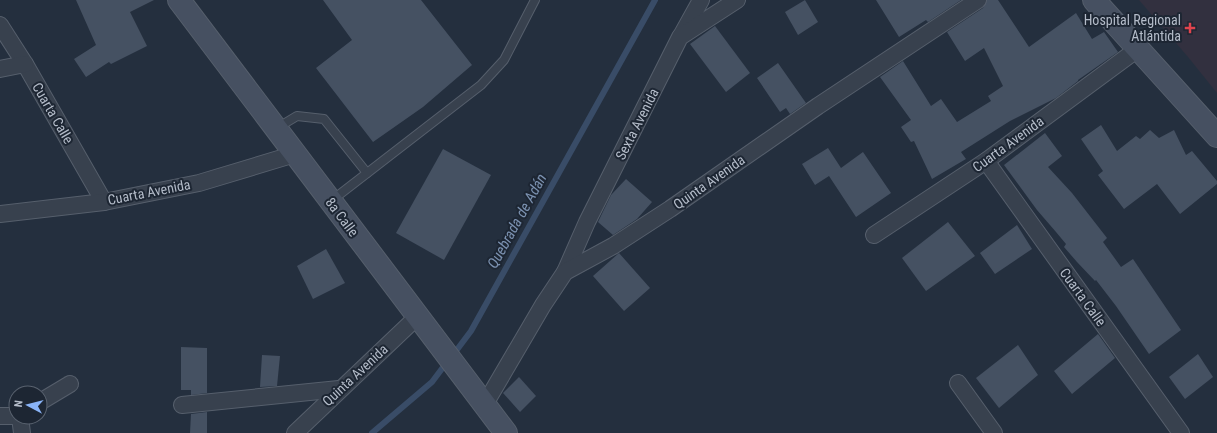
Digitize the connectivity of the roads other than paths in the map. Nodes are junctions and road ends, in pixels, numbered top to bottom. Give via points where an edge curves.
1 (179, 0) edge
2 (535, 0) edge
3 (701, 0) edge
4 (737, 0) edge
5 (978, 0) edge
6 (1094, 0) edge
7 (0, 25) edge
8 (680, 37) junction
9 (1139, 48) junction
10 (25, 64) junction
11 (0, 69) edge
12 (276, 128) junction
13 (1217, 136) edge
14 (295, 154) junction
15 (986, 161) junction
16 (367, 172) junction
17 (330, 201) junction
18 (104, 202) junction
19 (0, 214) edge
20 (874, 235) dead end
21 (565, 272) junction
22 (421, 323) junction
23 (958, 383) dead end
24 (70, 384) dead end
25 (340, 389) junction
26 (48, 397) edge
27 (483, 401) junction
28 (182, 405) dead end
29 (295, 433) edge
30 (506, 433) edge
31 (994, 433) edge
32 (1181, 433) edge

1 - 12 street, 8a Calle
2 - 16 lane via 504,60 481,85
3 - 8 street, Sexta Avenida
4 - 8 street
5 - 21 street, Quinta Avenida via 614,246
6 - 9 street
7 - 10 street, Cuarta Calle
8 - 21 street, Sexta Avenida via 587,222
9 - 13 street
9 - 15 street, Cuarta Avenida
10 - 11 street
10 - 18 street, Cuarta Calle
12 - 14 street, 8a Calle
12 - 16 lane via 298,116 324,119
14 - 17 street, 8a Calle
14 - 18 street, Cuarta Avenida via 198,183
15 - 20 street, Cuarta Avenida
15 - 32 street, Cuarta Calle
16 - 17 lane
17 - 22 street, 8a Calle
18 - 19 street, Cuarta Avenida
21 - 27 street, Quinta Avenida
22 - 25 street, Quinta Avenida
22 - 27 street, 8a Calle
23 - 31 street
24 - 26 street
25 - 28 street
25 - 29 street, Quinta Avenida
27 - 30 street, 8a Calle

